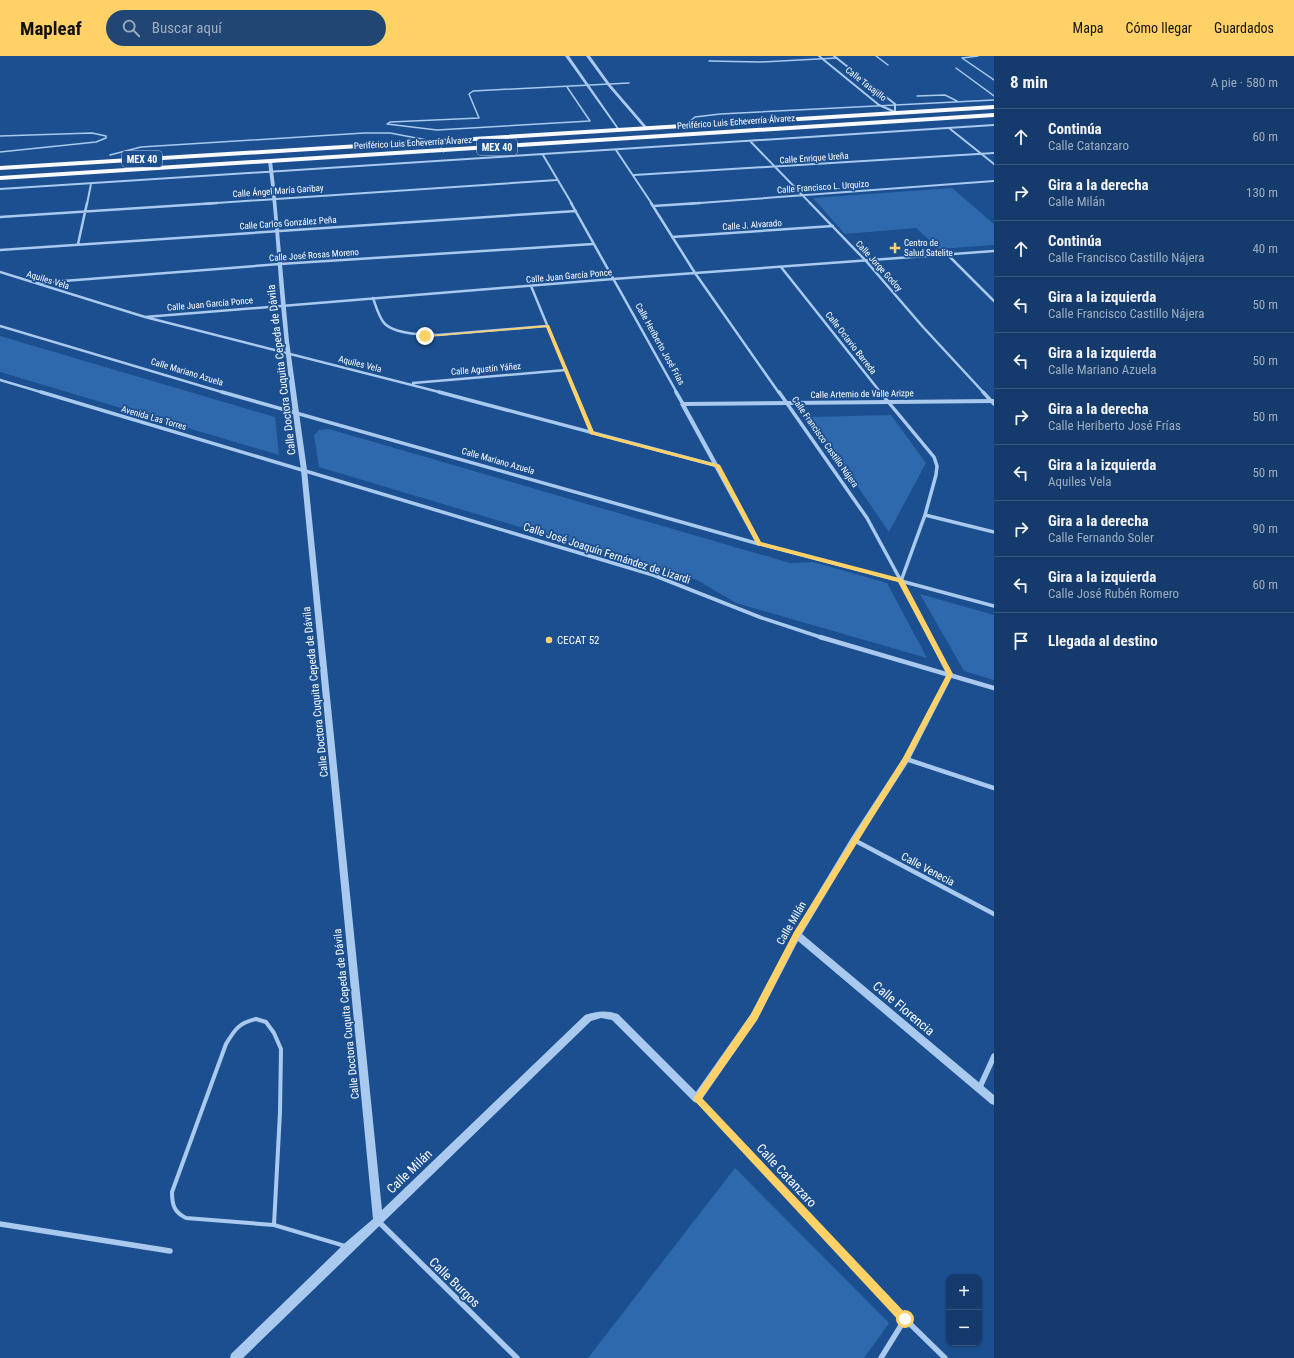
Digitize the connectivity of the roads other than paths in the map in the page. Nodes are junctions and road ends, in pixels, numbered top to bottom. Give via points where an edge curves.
1 (567, 56) edge
2 (588, 56) edge
3 (819, 56) edge
4 (834, 56) edge
5 (876, 56) edge
6 (978, 56) edge
7 (837, 58) junction
8 (823, 59) junction
9 (710, 61) dead end
10 (888, 65) dead end
11 (956, 68) dead end
12 (994, 80) edge
13 (629, 83) dead end
14 (609, 85) junction
15 (588, 86) junction
16 (568, 87) junction
17 (917, 96) dead end
18 (994, 96) edge
19 (994, 100) edge
20 (959, 102) junction
21 (895, 104) junction
22 (879, 105) junction
23 (994, 107) edge
24 (895, 112) junction
25 (994, 115) edge
26 (931, 118) junction
27 (878, 122) junction
28 (994, 125) edge
29 (684, 126) junction
30 (646, 128) junction
31 (948, 128) junction
32 (620, 130) junction
33 (0, 136) edge
34 (429, 141) junction
35 (750, 141) junction
36 (616, 150) junction
37 (0, 152) edge
38 (994, 153) edge
39 (543, 154) junction
40 (981, 154) junction
41 (0, 161) edge
42 (270, 161) junction
43 (994, 164) edge
44 (776, 167) junction
45 (0, 168) edge
46 (271, 172) junction
47 (634, 175) junction
48 (0, 178) edge
49 (557, 180) junction
50 (994, 181) edge
51 (91, 184) junction
52 (0, 189) edge
53 (804, 196) junction
54 (274, 199) junction
55 (653, 206) junction
56 (576, 210) junction
57 (85, 211) junction
58 (0, 217) edge
59 (833, 226) junction
60 (278, 231) junction
61 (672, 237) junction
62 (78, 244) junction
63 (593, 244) junction
64 (0, 250) edge
65 (994, 251) edge
66 (947, 254) junction
67 (866, 261) junction
68 (280, 264) junction
69 (781, 267) junction
70 (0, 272) edge
71 (696, 273) junction
72 (613, 279) junction
73 (36, 284) junction
74 (531, 286) junction
75 (373, 298) junction
76 (994, 301) edge
77 (284, 305) junction
78 (145, 316) junction
79 (0, 326) edge
80 (548, 326) junction
81 (288, 353) junction
82 (566, 370) junction
83 (0, 380) edge
84 (408, 384) junction
85 (888, 402) junction
86 (993, 402) edge
87 (787, 403) junction
88 (683, 404) junction
89 (295, 414) junction
90 (592, 433) junction
91 (718, 466) junction
92 (304, 470) junction
93 (925, 515) junction
94 (994, 532) edge
95 (759, 544) junction
96 (900, 581) junction
97 (994, 606) edge
98 (950, 674) junction
99 (994, 688) edge
100 (906, 759) junction
101 (994, 788) edge
102 (854, 840) junction
103 (994, 914) edge
104 (797, 935) junction
105 (607, 1014) joint
106 (994, 1056) edge
107 (979, 1089) junction
108 (697, 1099) junction
109 (994, 1101) edge
110 (378, 1221) junction
111 (0, 1224) edge
112 (274, 1225) junction
113 (349, 1247) junction
114 (170, 1251) dead end
115 (905, 1319) junction
116 (235, 1358) edge
117 (517, 1358) edge
118 (881, 1358) edge
119 (945, 1358) edge

1 - 15 street
2 - 14 street
3 - 8 street, Calle Tasajillo
4 - 7 street, Calle Tasajillo
5 - 10 lane
6 - 12 lane via 962,58
7 - 8 lane
7 - 21 street, Calle Tasajillo
8 - 9 lane
8 - 22 street, Calle Tasajillo
11 - 18 lane
13 - 14 lane
14 - 15 lane
14 - 30 street
15 - 16 lane
15 - 32 street
16 - 16 lane via 590,121 437,130 388,124 479,118 469,94 473,91
17 - 20 lane via 945,95
19 - 20 lane
20 - 21 lane
21 - 22 lane
21 - 24 street, Calle Tasajillo
22 - 24 street, Calle Tasajillo
22 - 29 lane via 720,114 695,117
23 - 24 highway, Periférico Luis Echeverría Álvarez / MEX 40
24 - 26 highway
24 - 27 highway
24 - 29 highway, Periférico Luis Echeverría Álvarez / MEX 40
25 - 26 highway, Periférico Luis Echeverría Álvarez / MEX 40
26 - 27 highway, Periférico Luis Echeverría Álvarez / MEX 40
27 - 42 highway, Periférico Luis Echeverría Álvarez / MEX 40
28 - 31 street
29 - 30 highway, Periférico Luis Echeverría Álvarez / MEX 40
30 - 32 highway, Periférico Luis Echeverría Álvarez / MEX 40
31 - 35 street
31 - 40 street
32 - 34 highway, Periférico Luis Echeverría Álvarez / MEX 40
33 - 37 lane via 92,133 106,136 96,142
34 - 41 highway via 399,139
34 - 45 highway, Periférico Luis Echeverría Álvarez / MEX 40
35 - 36 street
35 - 44 street, Calle Jorge Godoy
36 - 39 street
36 - 47 street, Calle Francisco Castillo Nájera
38 - 40 street, Calle Enrique Ureña
39 - 46 street
39 - 49 street, Calle Heriberto José Frías
40 - 43 street
40 - 44 street, Calle Enrique Ureña
42 - 46 street, Calle Doctora Cuquita Cepeda de Dávila
42 - 48 highway, Periférico Luis Echeverría Álvarez / MEX 40
44 - 47 street, Calle Enrique Ureña
44 - 53 street, Calle Jorge Godoy
46 - 51 street
46 - 54 street, Calle Doctora Cuquita Cepeda de Dávila
47 - 55 street, Calle Francisco Castillo Nájera
49 - 54 street, Calle Ángel María Garibay
49 - 56 street, Calle Heriberto José Frías
50 - 53 street, Calle Francisco L. Urquizo
51 - 52 street
51 - 57 street
53 - 55 street, Calle Francisco L. Urquizo
53 - 59 street, Calle Jorge Godoy
54 - 57 street, Calle Ángel María Garibay
54 - 60 street, Calle Doctora Cuquita Cepeda de Dávila
55 - 61 street, Calle Francisco Castillo Nájera
56 - 60 street, Calle Carlos González Peña
56 - 63 street, Calle Heriberto José Frías
57 - 58 street, Calle Ángel María Garibay
57 - 62 street
59 - 61 street, Calle J. Alvarado
59 - 67 street, Calle Jorge Godoy
60 - 62 street, Calle Carlos González Peña
60 - 68 street, Calle Doctora Cuquita Cepeda de Dávila
61 - 71 street, Calle Francisco Castillo Nájera
62 - 64 street, Calle Carlos González Peña
63 - 68 street, Calle José Rosas Moreno
63 - 72 street, Calle Heriberto José Frías
65 - 66 street, Calle Juan García Ponce
66 - 67 street, Calle Juan García Ponce
66 - 76 street
67 - 69 street, Calle Juan García Ponce
67 - 86 street, Calle Jorge Godoy
68 - 73 street, Calle José Rosas Moreno
68 - 77 street, Calle Doctora Cuquita Cepeda de Dávila
69 - 71 street, Calle Juan García Ponce
69 - 85 street, Calle Octavio Barreda
70 - 73 street, Aquiles Vela
71 - 72 street, Calle Juan García Ponce
71 - 87 street, Calle Francisco Castillo Nájera
72 - 74 street, Calle Juan García Ponce
72 - 88 street, Calle Heriberto José Frías
73 - 78 street, Aquiles Vela
74 - 75 street, Calle Juan García Ponce
74 - 80 street
75 - 77 street, Calle Juan García Ponce
75 - 80 street via 384,323 391,328 420,335
77 - 78 street, Calle Juan García Ponce
77 - 81 street, Calle Doctora Cuquita Cepeda de Dávila
78 - 81 street, Aquiles Vela
79 - 89 street, Calle Mariano Azuela
80 - 82 street
81 - 84 street, Aquiles Vela
81 - 89 street, Calle Doctora Cuquita Cepeda de Dávila
82 - 84 street, Calle Agustín Yáñez
82 - 90 street
83 - 92 street, Avenida Las Torres
84 - 90 street, Aquiles Vela
85 - 86 street, Calle Artemio de Valle Arizpe
85 - 87 street, Calle Artemio de Valle Arizpe
85 - 93 street, Calle Octavio Barreda via 936,462 936,475
87 - 88 street, Calle Artemio de Valle Arizpe
87 - 96 street, Calle Francisco Castillo Nájera via 867,518
88 - 91 street, Calle Heriberto José Frías
89 - 92 street, Calle Doctora Cuquita Cepeda de Dávila
89 - 95 street, Calle Mariano Azuela
90 - 91 street, Aquiles Vela
91 - 95 street, Calle Heriberto José Frías
92 - 98 street, Calle José Joaquín Fernández de Lizardi via 653,575 741,611
92 - 110 street, Calle Doctora Cuquita Cepeda de Dávila
93 - 94 street
93 - 96 street, Calle Octavio Barreda
95 - 96 street, Calle Mariano Azuela
96 - 97 street, Calle Mariano Azuela
96 - 98 street, Calle Francisco Castillo Nájera
98 - 99 street, Calle José Joaquín Fernández de Lizardi
98 - 100 street
100 - 101 street
100 - 102 street, Calle Milán
102 - 103 street, Calle Venecia
102 - 104 street, Calle Milán
104 - 107 street, Calle Florencia
104 - 108 street, Calle Milán via 754,1017
105 - 108 street, Calle Catanzaro via 614,1017
105 - 110 street, Calle Milán via 588,1018
106 - 107 street
107 - 109 street, Calle Florencia
108 - 115 street, Calle Catanzaro
110 - 113 street, Calle Milán
110 - 117 street, Calle Burgos
111 - 114 street
112 - 112 lane via 281,1049 266,1022 256,1019 244,1022 234,1030 226,1044 172,1192 172,1203 177,1214 186,1218
112 - 113 lane
113 - 116 street, Calle Milán
115 - 118 street
115 - 119 street, Calle Catanzaro

